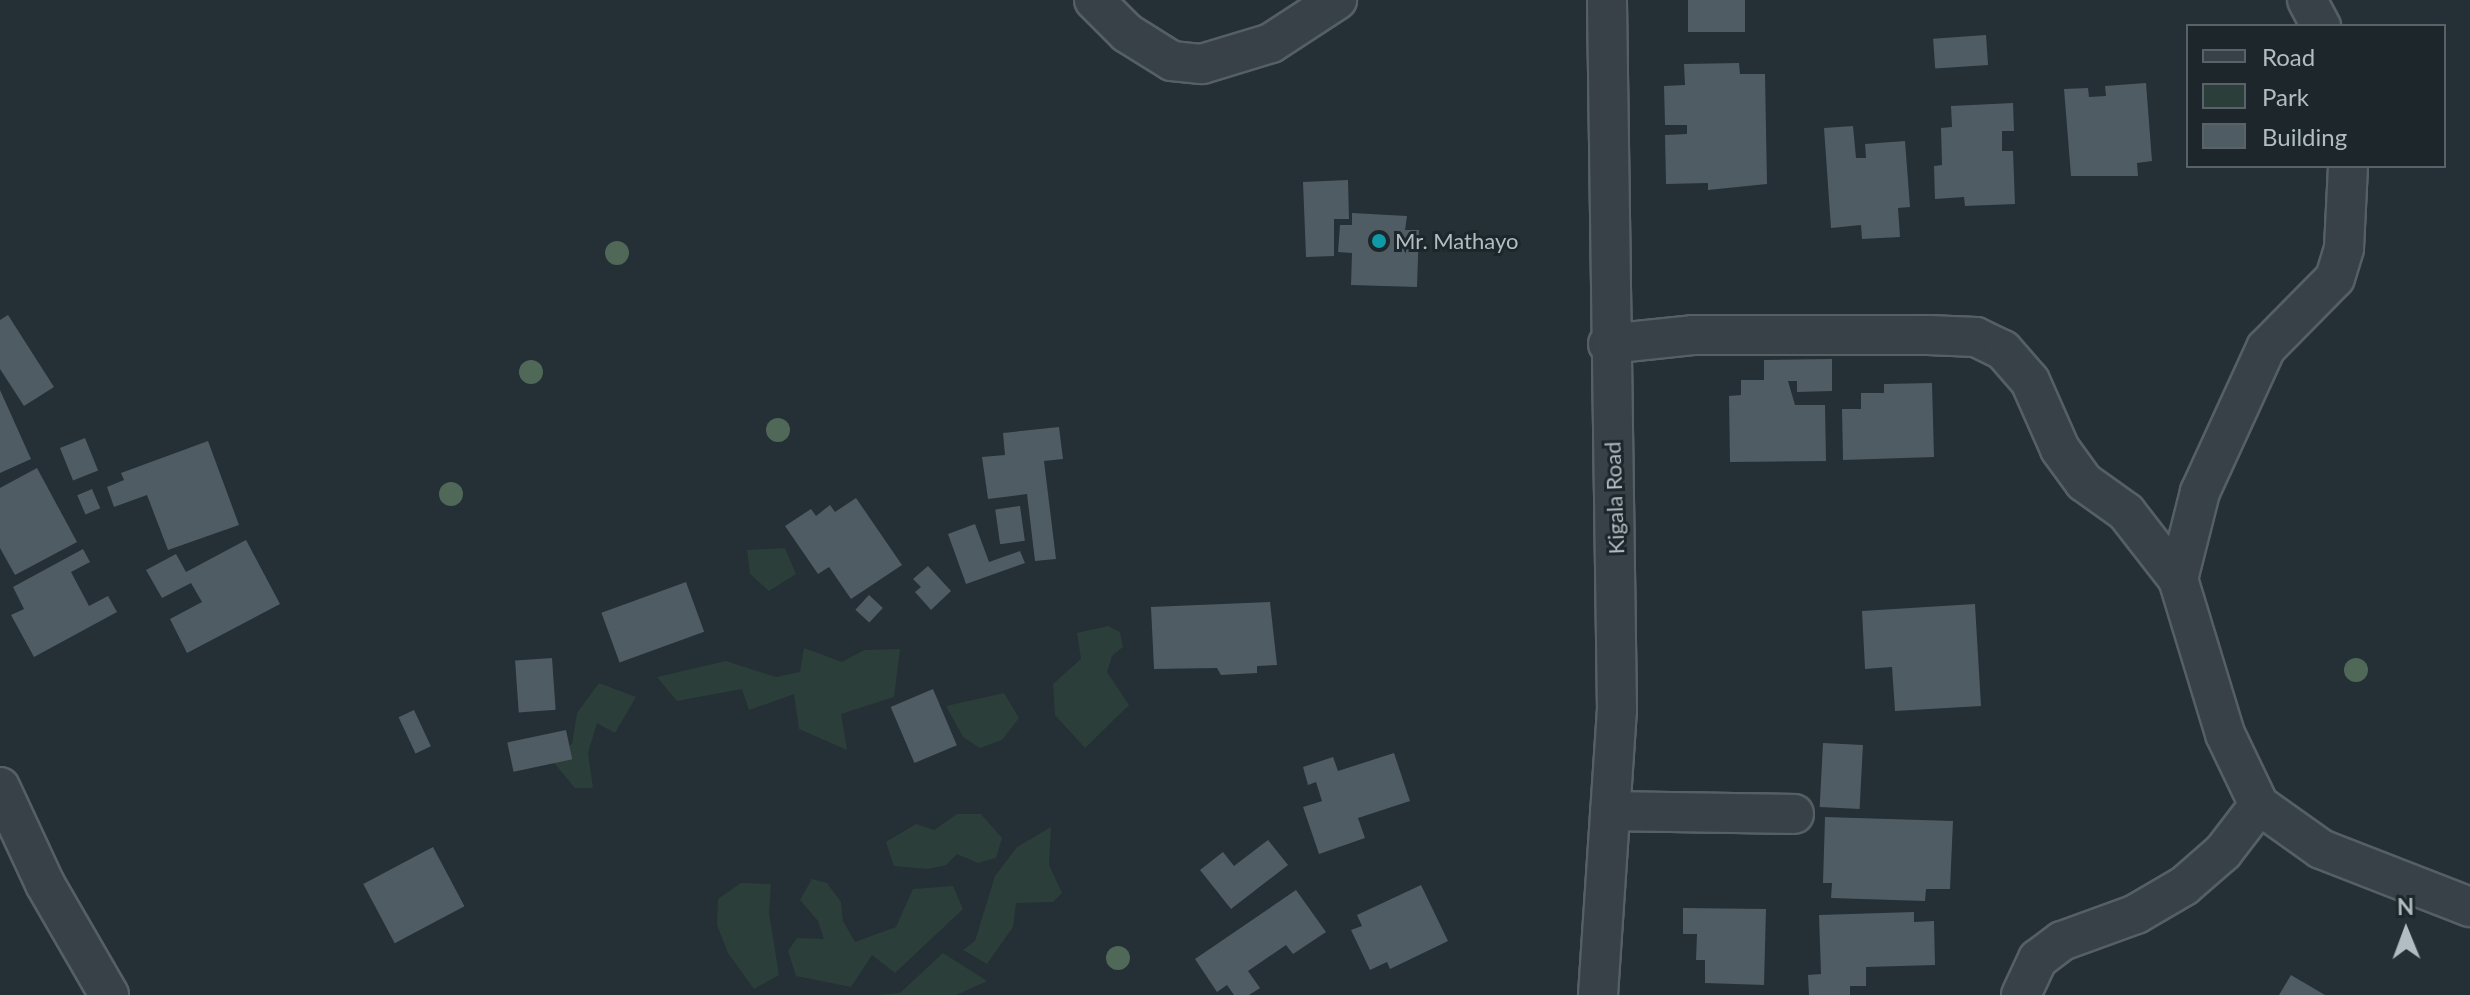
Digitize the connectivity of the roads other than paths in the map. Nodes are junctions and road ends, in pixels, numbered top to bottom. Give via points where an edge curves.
1 (1094, 0) edge
2 (1337, 0) edge
3 (1607, 0) edge
4 (2307, 0) edge
5 (2320, 24) edge
6 (2348, 168) edge
7 (1608, 344) junction
8 (2178, 579) junction
9 (0, 787) edge
10 (2259, 805) junction
11 (1610, 811) junction
12 (1794, 814) dead end
13 (9, 837) edge
14 (2470, 907) edge
15 (109, 995) edge
16 (1598, 995) edge
17 (2021, 995) edge

1 - 2 street via 1127,33 1172,61 1202,64 1271,43
3 - 7 street, Kigala Road
4 - 5 street
6 - 8 street via 2344,248 2335,278 2266,348 2200,492
7 - 8 street via 1693,335 1976,337 2003,350 2030,381 2060,449 2084,482 2126,512
7 - 11 street, Kigala Road via 1617,679
8 - 10 street via 2225,734
9 - 13 street
10 - 14 street via 2321,849
10 - 17 street via 2223,852 2184,886 2136,914 2062,941 2038,959
11 - 12 street
11 - 16 street, Kigala Road
13 - 15 street

